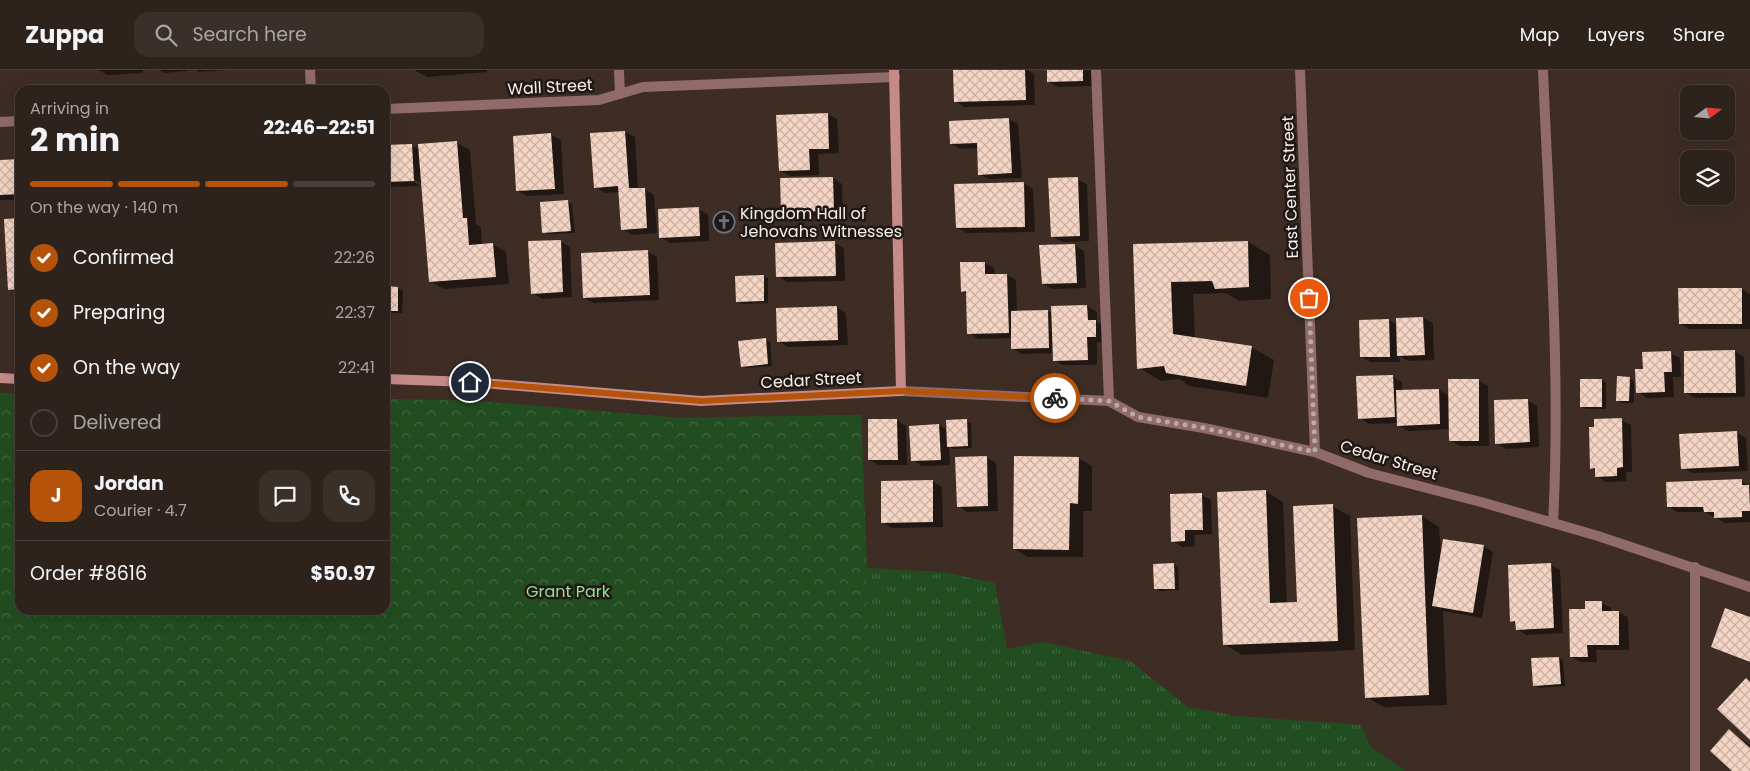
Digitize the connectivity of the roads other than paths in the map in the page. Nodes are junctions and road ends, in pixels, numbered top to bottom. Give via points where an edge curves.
1 (310, 70) edge
2 (619, 70) edge
3 (1096, 70) edge
4 (1300, 70) edge
5 (1543, 70) edge
6 (895, 74) edge
7 (311, 85) edge
8 (620, 94) junction
9 (390, 109) edge
10 (15, 121) edge
11 (0, 122) edge
12 (0, 378) edge
13 (15, 379) edge
14 (390, 379) edge
15 (901, 391) junction
16 (1109, 401) junction
17 (1315, 452) junction
18 (1553, 523) junction
19 (1695, 567) junction
20 (1750, 587) edge
21 (1696, 770) edge

1 - 7 street
2 - 8 street
3 - 16 street
4 - 17 street, East Center Street
5 - 18 street via 1553,335 1556,476
6 - 8 street, Wall Street via 643,87
6 - 15 main road
8 - 9 street, Wall Street via 599,100
10 - 11 street
12 - 13 main road
14 - 15 main road, Cedar Street via 470,382 701,401
15 - 16 street, Cedar Street
16 - 17 street, Cedar Street via 1138,417
17 - 18 street, Cedar Street via 1369,473
18 - 19 street, Cedar Street
19 - 20 street, Cedar Street
19 - 21 street

